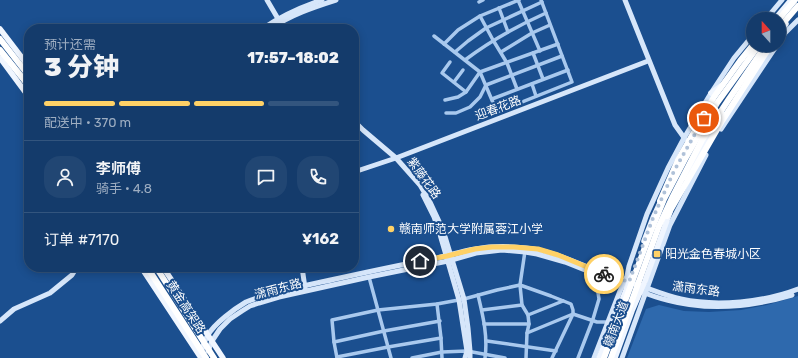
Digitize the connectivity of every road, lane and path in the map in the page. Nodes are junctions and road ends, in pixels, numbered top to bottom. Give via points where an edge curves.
1 (267, 0) edge
2 (271, 0) edge
3 (322, 0) edge
4 (336, 0) edge
5 (483, 0) edge
6 (519, 0) edge
7 (625, 0) edge
8 (782, 0) edge
9 (791, 0) edge
10 (795, 0) edge
11 (542, 1) edge
12 (479, 2) dead end
13 (798, 6) edge
14 (499, 8) junction
15 (798, 10) edge
16 (523, 11) junction
17 (772, 12) edge
18 (781, 12) edge
19 (785, 12) edge
20 (546, 13) junction
21 (480, 16) junction
22 (280, 20) junction
23 (504, 20) junction
24 (786, 20) edge
25 (798, 20) edge
26 (527, 22) junction
27 (272, 24) edge
28 (276, 24) edge
29 (282, 24) edge
30 (283, 24) edge
31 (550, 25) junction
32 (786, 25) edge
33 (486, 28) junction
34 (0, 29) edge
35 (508, 32) junction
36 (786, 32) edge
37 (532, 34) junction
38 (434, 36) dead end
39 (0, 39) edge
40 (493, 40) junction
41 (746, 43) edge
42 (444, 44) junction
43 (558, 44) junction
44 (0, 50) edge
45 (540, 51) junction
46 (455, 52) junction
47 (501, 52) junction
48 (748, 52) edge
49 (749, 52) edge
50 (754, 52) edge
51 (761, 52) edge
52 (766, 52) edge
53 (766, 52) edge
54 (772, 52) edge
55 (533, 53) junction
56 (562, 56) junction
57 (0, 58) edge
58 (24, 60) edge
59 (465, 60) junction
60 (648, 61) junction
61 (450, 62) dead end
62 (507, 63) junction
63 (538, 66) junction
64 (24, 70) edge
65 (463, 70) dead end
66 (568, 70) junction
67 (480, 72) junction
68 (512, 76) junction
69 (543, 79) junction
70 (24, 80) edge
71 (728, 81) junction
72 (454, 82) junction
73 (532, 84) junction
74 (486, 86) junction
75 (24, 90) edge
76 (517, 90) junction
77 (739, 90) junction
78 (466, 92) junction
79 (711, 93) junction
80 (536, 96) junction
81 (492, 99) junction
82 (445, 100) dead end
83 (735, 108) junction
84 (446, 113) dead end
85 (359, 126) edge
86 (359, 130) edge
87 (684, 138) junction
88 (688, 145) junction
89 (395, 158) junction
90 (359, 170) edge
91 (654, 232) junction
92 (525, 250) junction
93 (450, 258) junction
94 (74, 272) edge
95 (144, 272) edge
96 (150, 272) edge
97 (159, 272) edge
98 (166, 272) edge
99 (303, 272) edge
100 (600, 276) junction
101 (369, 277) junction
102 (626, 284) junction
103 (520, 285) junction
104 (798, 288) edge
105 (306, 289) junction
106 (644, 290) junction
107 (798, 292) edge
108 (478, 295) junction
109 (462, 300) junction
110 (563, 300) junction
111 (437, 304) junction
112 (522, 304) junction
113 (378, 310) junction
114 (482, 310) junction
115 (573, 314) junction
116 (528, 315) junction
117 (0, 321) edge
118 (440, 321) junction
119 (592, 321) junction
120 (608, 322) junction
121 (484, 324) junction
122 (529, 324) junction
123 (384, 331) junction
124 (527, 333) junction
125 (208, 335) junction
126 (441, 338) junction
127 (212, 341) junction
128 (487, 341) junction
129 (334, 342) junction
130 (527, 346) junction
131 (388, 347) junction
132 (468, 351) junction
133 (556, 351) junction
134 (442, 352) junction
135 (486, 356) edge
136 (203, 358) edge
137 (214, 358) edge
138 (223, 358) edge
139 (337, 358) edge
140 (391, 358) edge
141 (412, 358) edge
142 (442, 358) edge
143 (465, 358) edge
144 (470, 358) edge
145 (505, 358) edge
146 (523, 358) edge
147 (527, 358) edge
148 (552, 358) edge
149 (578, 358) edge
150 (594, 358) edge
151 (599, 358) edge
152 (604, 358) edge
153 (611, 358) edge
154 (615, 358) edge
155 (622, 358) edge

1 - 22 street
2 - 22 street
3 - 22 street via 289,13
4 - 22 street
5 - 12 street
6 - 14 street
6 - 16 street
7 - 60 street
8 - 17 street
9 - 18 main road
10 - 19 highway
11 - 16 street
11 - 20 street
13 - 24 highway
14 - 21 street
14 - 23 street
15 - 32 main road
16 - 23 street
16 - 26 street
20 - 26 street
20 - 31 street
21 - 33 street
21 - 42 street via 458,30
22 - 27 street
22 - 28 street
22 - 29 street
22 - 30 street
23 - 33 street
23 - 35 street
25 - 36 street
26 - 35 street
26 - 37 street
31 - 37 street
31 - 43 street
33 - 40 street
33 - 46 street
34 - 58 main road
35 - 40 street
37 - 45 street
37 - 47 street
38 - 42 street
39 - 64 highway
40 - 47 street
40 - 59 street
41 - 79 street
42 - 46 street
43 - 45 street
43 - 56 street
44 - 70 highway
45 - 55 street
46 - 59 street
47 - 62 street
48 - 91 highway, bridge via 714,97 681,154 661,197
49 - 71 main road, 赣南大道
50 - 91 highway, bridge via 717,103 685,159 664,199
51 - 91 highway, bridge via 702,140
52 - 91 highway, bridge via 722,120 682,191
53 - 77 main road, 赣南大道
54 - 83 street
55 - 62 street
55 - 63 street
56 - 63 street
56 - 66 street
57 - 75 main road
59 - 67 street
60 - 87 street via 675,126
60 - 89 street, 迎春花路
61 - 72 street via 442,73
62 - 67 street
62 - 68 street
63 - 68 street
63 - 69 street
65 - 72 street
66 - 69 street
66 - 80 street via 572,82
67 - 74 street
67 - 78 street
68 - 74 street
68 - 76 street
69 - 73 street
71 - 79 main road
71 - 88 main road, 赣南大道
72 - 78 street
73 - 76 street
73 - 80 street
74 - 81 street
74 - 84 street via 470,107 456,113
76 - 81 street
77 - 83 main road
77 - 106 main road, 赣南大道 via 716,124 675,198
78 - 82 street
79 - 87 street
80 - 81 street via 497,112
83 - 106 street via 721,127 670,225
85 - 89 street, 紫藤花路
86 - 89 street, 紫藤花路
87 - 88 street
87 - 102 street via 647,214
88 - 102 main road, 赣南大道 via 653,218
89 - 90 street, 迎春花路
89 - 93 street, 紫藤花路 via 420,185 430,202 443,230
91 - 152 highway, bridge
91 - 153 highway, bridge
92 - 93 street, 潇雨东路 via 492,247 475,249
92 - 100 street, 潇雨东路
92 - 102 street, 潇雨东路 via 538,249 558,255
92 - 103 street
93 - 101 street, 潇雨东路
93 - 105 street, 潇雨东路
93 - 109 street, 紫藤花路
94 - 117 street via 50,293 14,309
95 - 136 main road
96 - 136 highway, 黄金高架路, bridge
97 - 137 highway, 黄金高架路, bridge
98 - 125 main road
99 - 105 street
100 - 102 street, 潇雨东路
100 - 119 street via 597,286 599,299
101 - 105 street, 潇雨东路
101 - 113 street
102 - 106 street, 潇雨东路
102 - 120 street via 620,291
102 - 151 main road, 赣南大道
103 - 108 street
103 - 110 street
103 - 112 street
104 - 106 street, 潇雨东路 via 746,301 714,302 681,299
105 - 125 street, 潇雨东路 via 277,292 248,302 227,315
105 - 127 street, 潇雨东路 via 250,306 230,319
106 - 107 street, 潇雨东路 via 681,304 715,306 747,305
106 - 154 main road, 赣南大道 via 632,311
106 - 155 street
108 - 109 street
108 - 114 street
109 - 111 street
109 - 132 street, 紫藤花路
110 - 115 street via 571,304
110 - 116 street
111 - 113 street
111 - 118 street
112 - 114 street
112 - 116 street
113 - 123 street
113 - 129 street via 332,320
114 - 121 street
115 - 119 street
115 - 124 street
115 - 133 street
116 - 122 street
118 - 123 street
118 - 126 street
119 - 120 street
119 - 149 street
120 - 150 street
121 - 122 street
121 - 128 street
122 - 124 street
123 - 129 street
123 - 131 street
124 - 130 street
125 - 127 main road
125 - 136 street, 潇雨东路
126 - 131 street
126 - 134 street
127 - 136 street, 潇雨东路
127 - 138 main road
128 - 130 street
128 - 135 street
129 - 139 street
130 - 133 street
130 - 147 street
131 - 139 street
131 - 140 street
132 - 134 street
132 - 135 street
132 - 143 street, 紫藤花路
132 - 144 street, 紫藤花路
133 - 148 street
134 - 141 street
134 - 142 street
135 - 145 street
146 - 147 street

